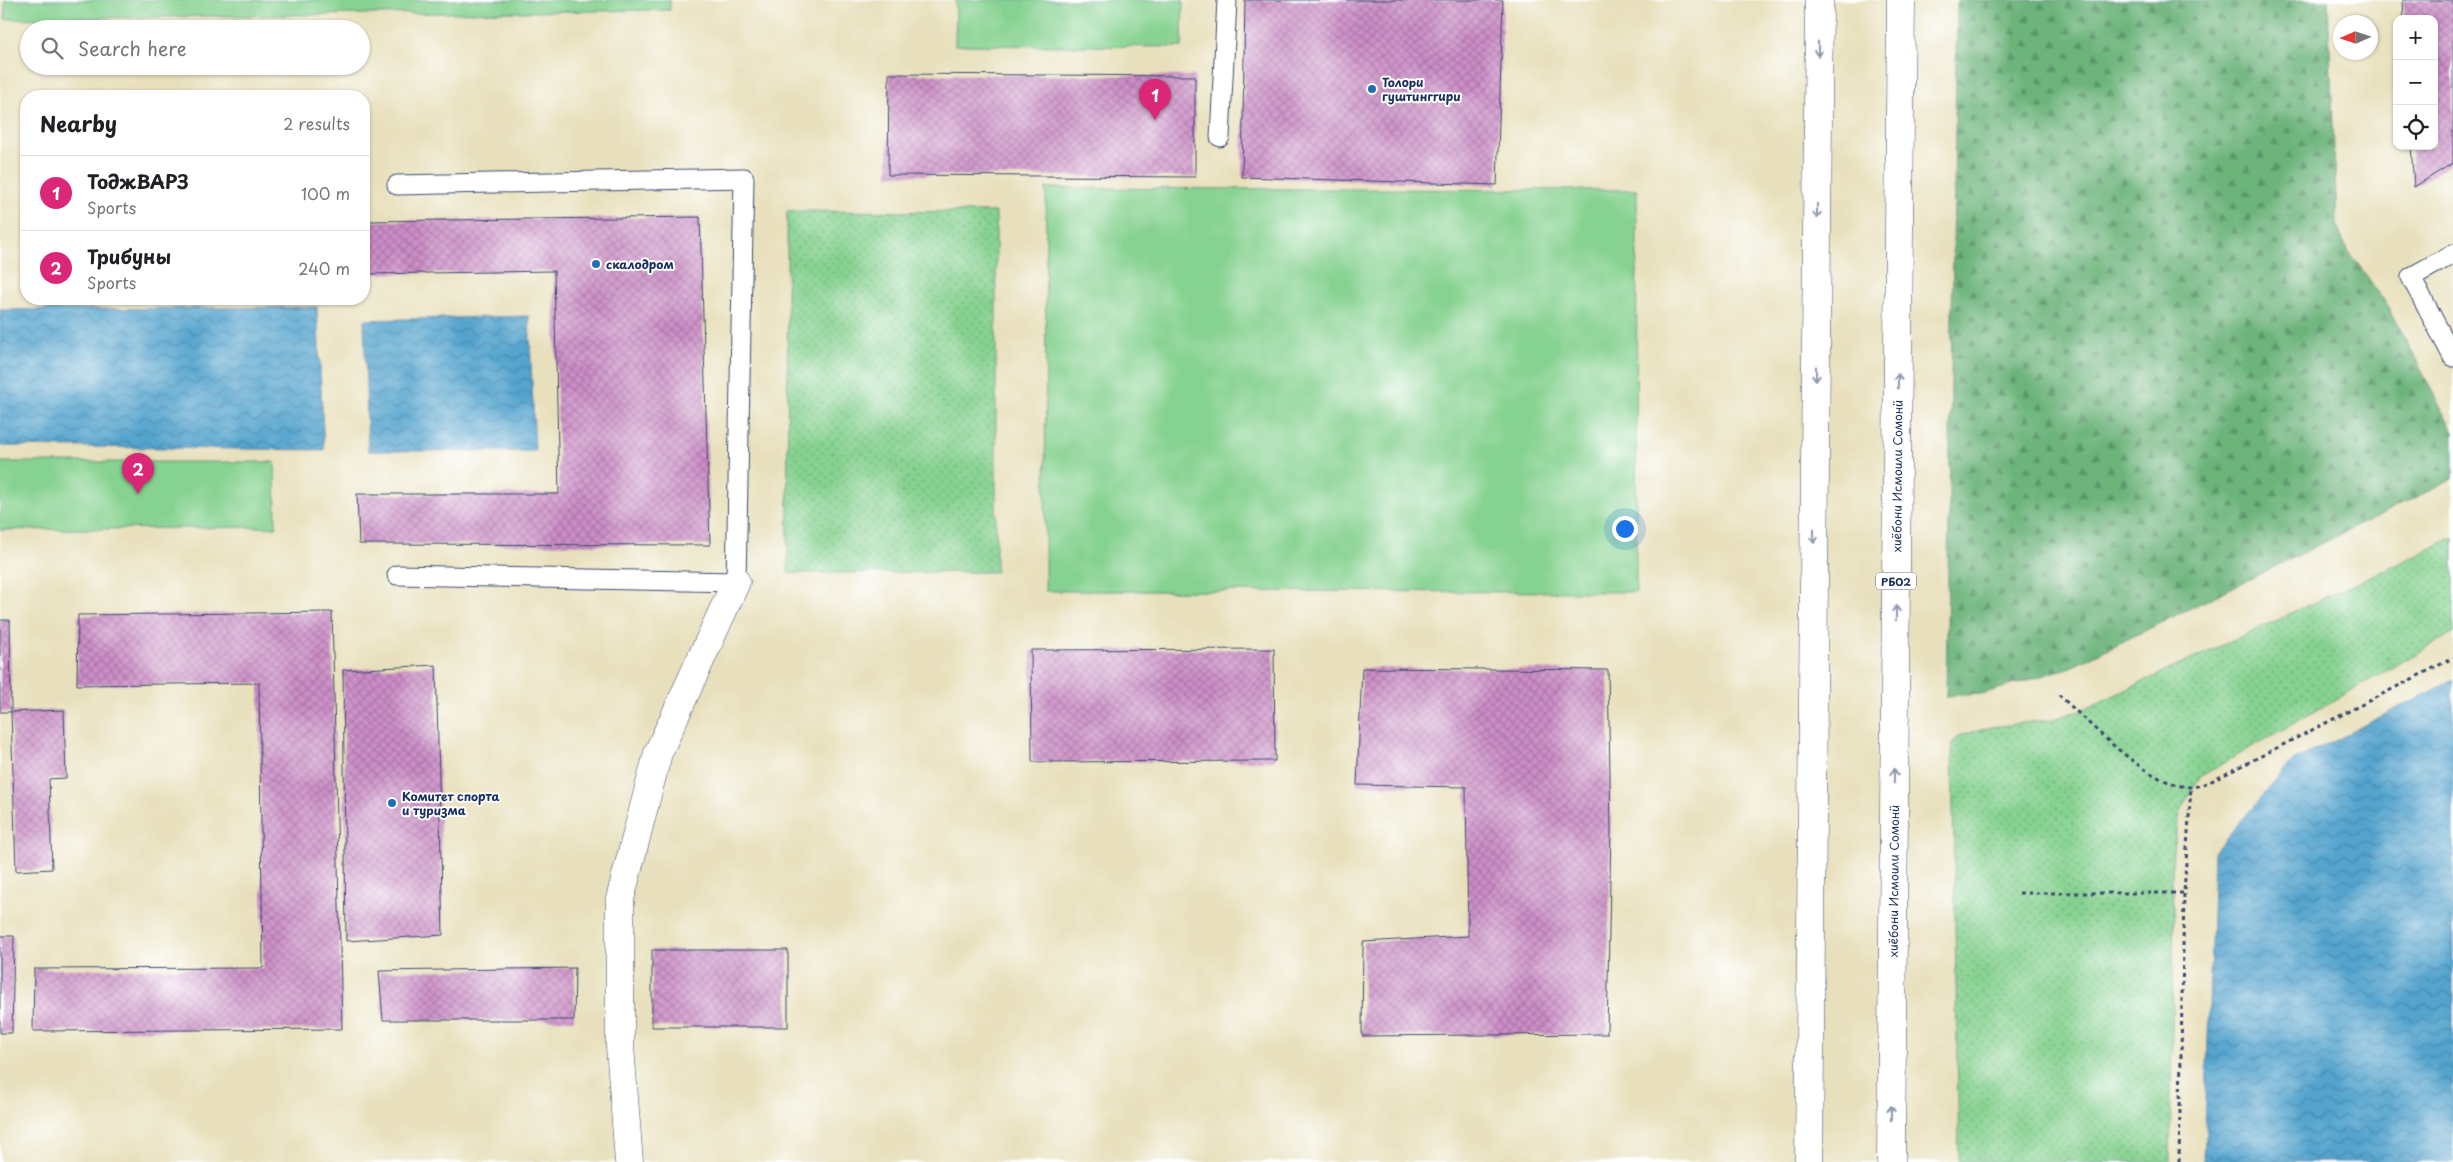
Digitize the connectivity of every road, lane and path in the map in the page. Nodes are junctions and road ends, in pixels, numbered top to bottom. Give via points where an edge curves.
1 (1227, 0) edge
2 (1819, 0) edge
3 (1901, 0) edge
4 (1220, 138) dead end
5 (397, 185) dead end
6 (2453, 254) edge
7 (2453, 357) edge
8 (396, 575) dead end
9 (736, 582) junction
10 (2453, 658) edge
11 (2059, 695) dead end
12 (2191, 787) junction
13 (2184, 893) junction
14 (2019, 894) dead end
15 (629, 1162) edge
16 (1809, 1162) edge
17 (1890, 1162) edge
18 (2179, 1162) edge

1 - 4 lane
2 -> 16 main road
17 -> 3 main road, хиёбони Исмоили Сомонӣ / РБ02
5 - 9 lane via 744,178
6 - 7 lane via 2411,277
8 - 9 lane
9 - 15 main road via 658,752 620,899 620,1046
10 - 12 path via 2216,780
11 - 12 path via 2146,772 2167,783
12 - 13 path
13 - 14 path
13 - 18 path

